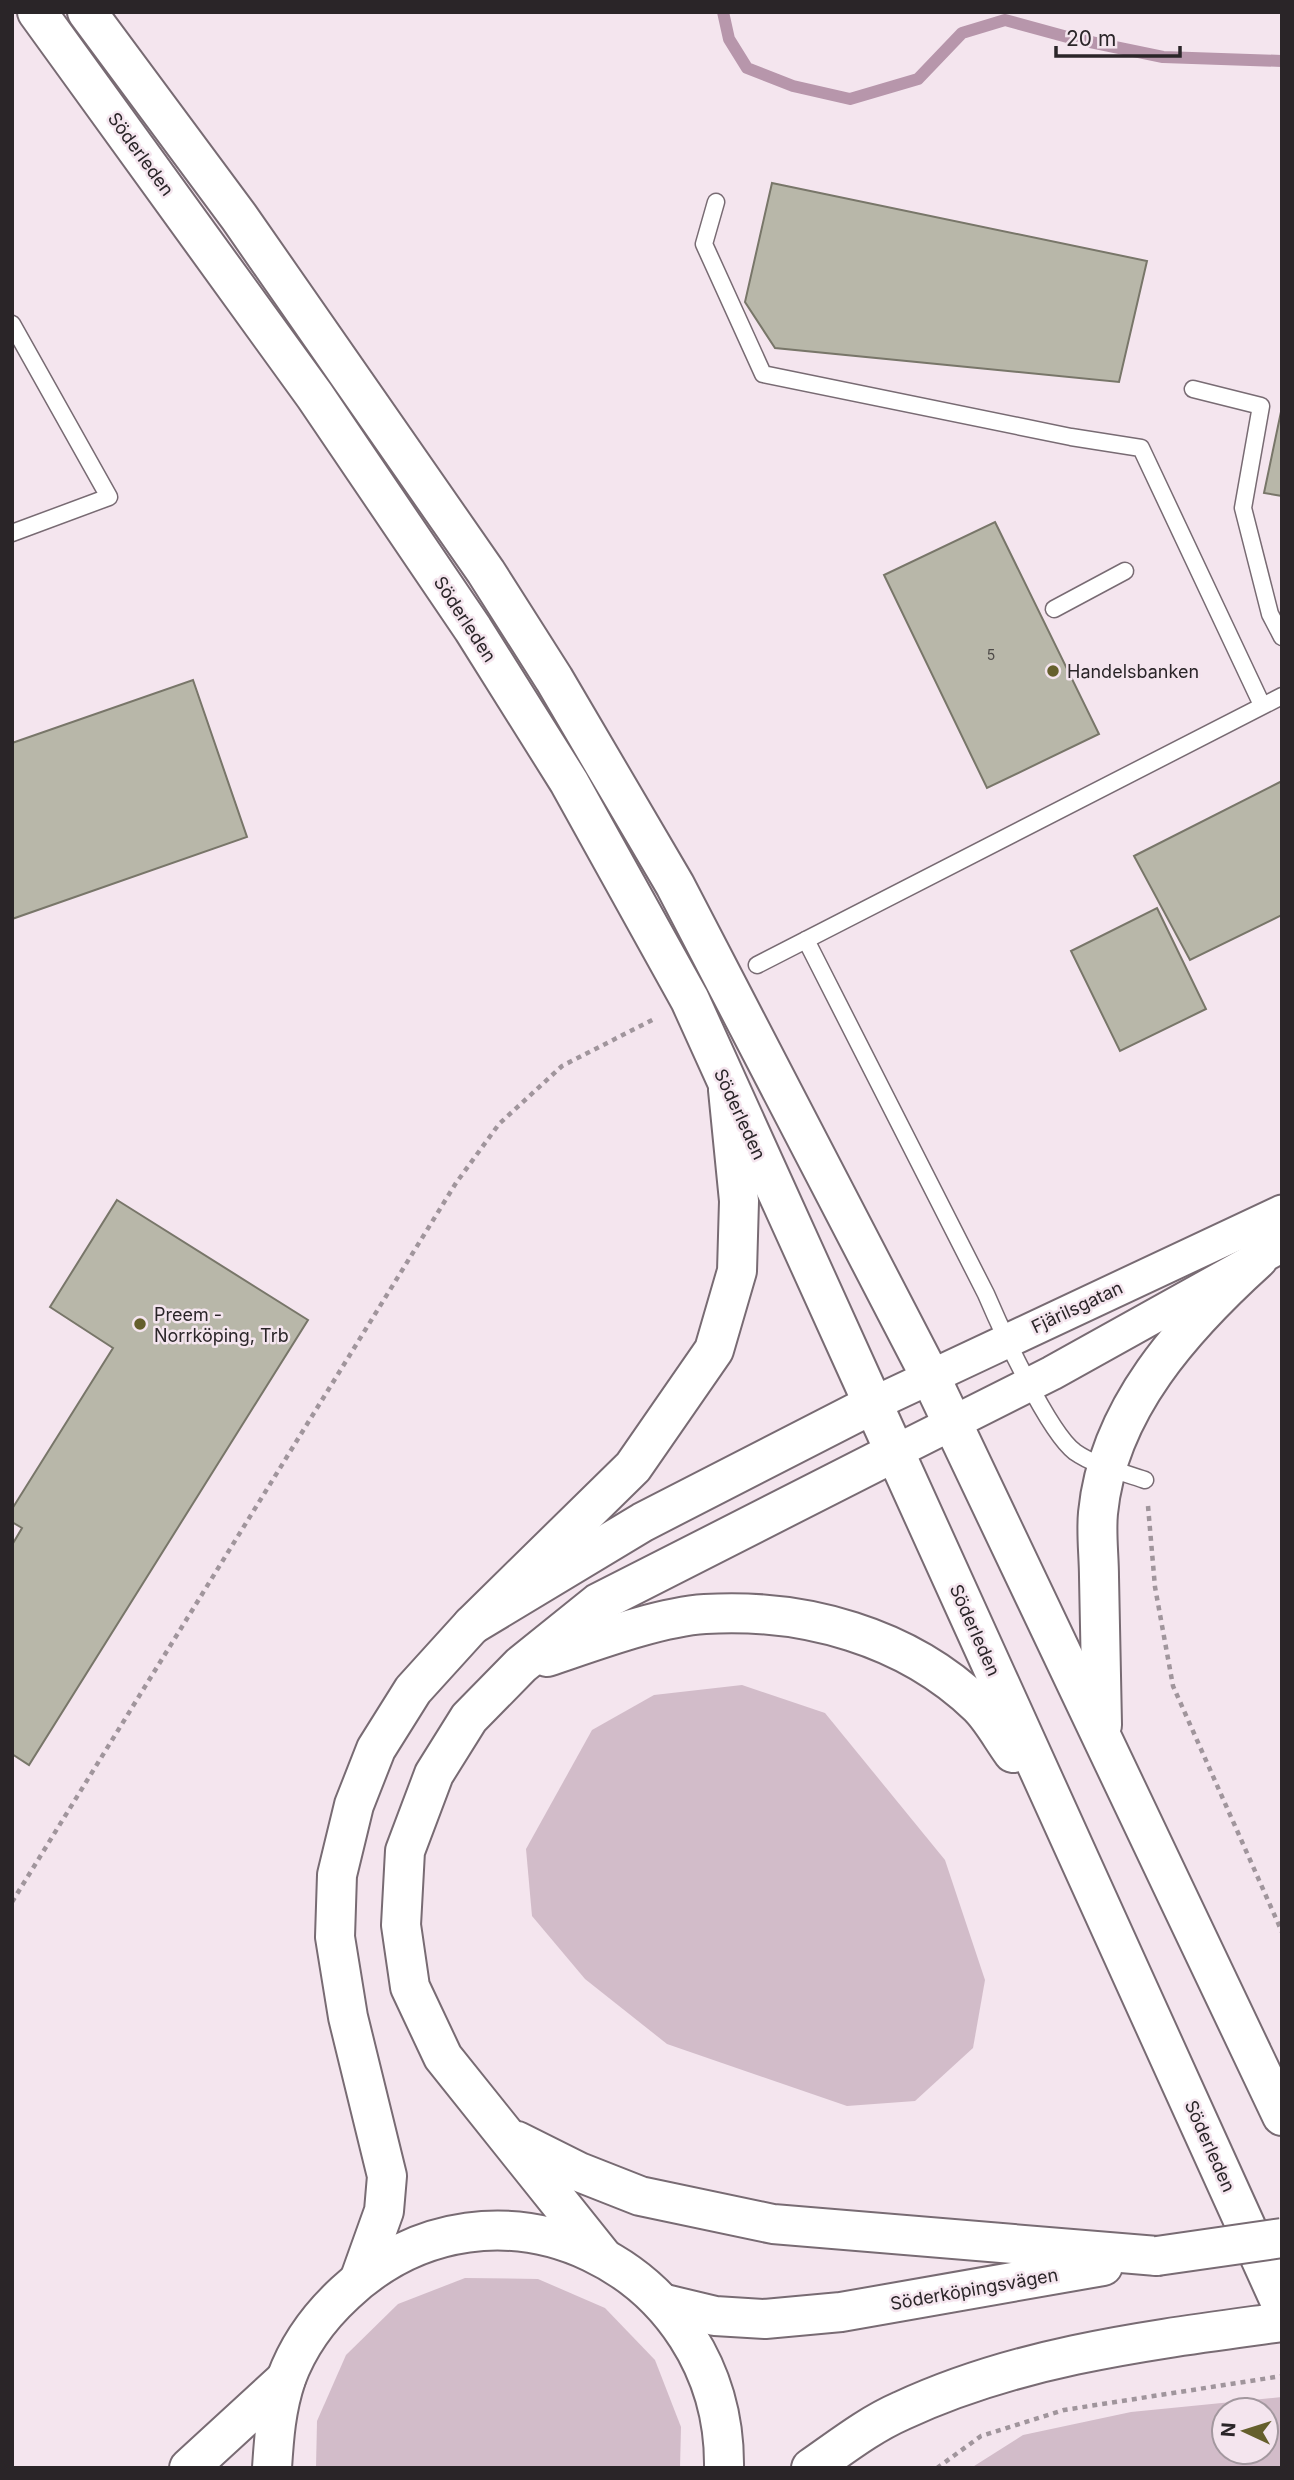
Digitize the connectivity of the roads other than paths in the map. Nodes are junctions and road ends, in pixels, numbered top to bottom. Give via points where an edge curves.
1 (37, 12) edge
2 (96, 22) edge
3 (716, 202) dead end
4 (12, 324) edge
5 (1193, 389) dead end
6 (12, 533) edge
7 (1125, 571) dead end
8 (1054, 609) dead end
9 (1282, 637) edge
10 (1282, 696) edge
11 (1262, 705) junction
12 (806, 940) junction
13 (757, 965) dead end
14 (729, 1090) junction
15 (1282, 1212) edge
16 (1270, 1252) edge
17 (1005, 1340) junction
18 (930, 1376) junction
19 (1030, 1383) junction
20 (873, 1404) junction
21 (954, 1421) junction
22 (895, 1452) junction
23 (1106, 1467) junction
24 (1145, 1480) road end
25 (472, 1625) junction
26 (521, 1665) junction
27 (1102, 1738) junction
28 (1064, 1824) junction
29 (1282, 2116) edge
30 (506, 2136) junction
31 (1282, 2238) edge
32 (1157, 2256) junction
33 (603, 2257) junction
34 (360, 2278) junction
35 (665, 2304) junction
36 (1282, 2306) edge
37 (1282, 2322) edge
38 (286, 2379) junction
39 (189, 2468) edge
40 (272, 2468) edge
41 (724, 2468) edge
42 (811, 2468) edge

1 - 14 main road, Söderleden via 315,396 472,629 642,908 690,1000
2 - 18 main road via 239,217 554,679 675,885
3 - 11 lane via 705,244 763,374 1141,448
4 - 6 lane via 109,497
5 - 9 lane via 1261,406 1243,508 1270,614
7 - 8 lane
10 - 11 lane
11 - 12 lane
12 - 13 lane
12 - 17 lane
14 - 20 main road, Söderleden
14 - 25 main road via 739,1201 737,1271 714,1350 633,1467
15 - 17 street, Fjärilsgatan
16 - 19 street
16 - 23 main road via 1215,1298 1164,1357 1129,1411
17 - 18 street, Fjärilsgatan
17 - 19 lane
18 - 20 street, Fjärilsgatan
18 - 21 main road
19 - 21 street
19 - 23 lane via 1074,1452
20 - 22 main road, Söderleden
20 - 25 main road via 643,1522
21 - 22 street
21 - 27 main road
22 - 26 main road via 598,1603
22 - 28 main road, Söderleden
23 - 24 lane
23 - 27 main road via 1098,1514
25 - 34 main road via 413,1690 376,1749 354,1805 337,1875 335,1937 348,2017 387,2176 384,2211
26 - 28 main road via 621,1632 703,1614 785,1614 852,1630 923,1663 980,1707
26 - 30 main road via 469,1718 434,1774 405,1851 401,1925 410,1987 443,2057
27 - 29 main road
28 - 36 main road, Söderleden
30 - 32 main road via 640,2196 773,2224
30 - 33 main road
31 - 32 main road, Söderköpingsvägen, bridge
32 - 35 main road, Söderköpingsvägen via 841,2312 765,2319 715,2316
33 - 34 main road via 533,2234 473,2234 425,2244
33 - 35 main road
34 - 38 main road via 304,2341
35 - 41 main road via 695,2344 715,2390
37 - 42 main road via 1098,2349 1014,2369 898,2412
38 - 39 main road
38 - 40 main road via 274,2423

